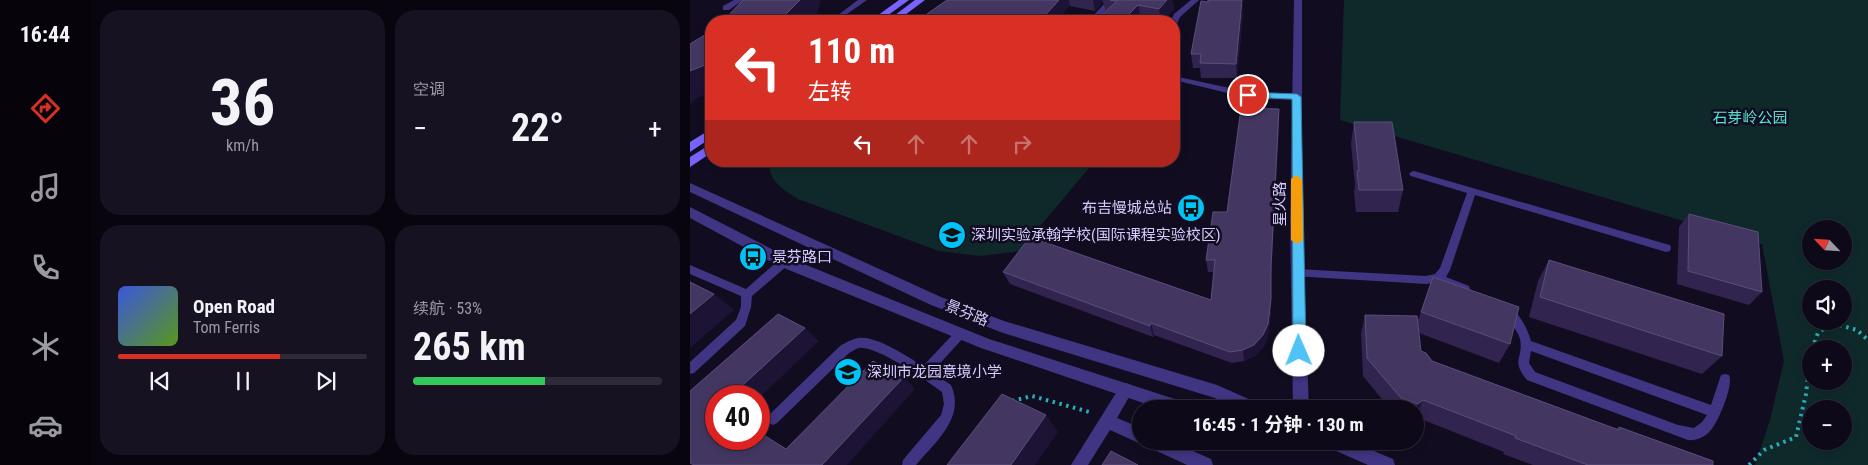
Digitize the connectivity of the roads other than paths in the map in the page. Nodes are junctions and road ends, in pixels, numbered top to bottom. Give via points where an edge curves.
1 (739, 0) edge
2 (863, 0) edge
3 (905, 0) edge
4 (921, 0) edge
5 (1112, 0) edge
6 (1195, 0) edge
7 (1298, 0) edge
8 (726, 8) dead end
9 (842, 15) edge
10 (883, 15) edge
11 (900, 15) edge
12 (1097, 15) edge
13 (1178, 15) edge
14 (1180, 79) edge
15 (1297, 97) junction
16 (705, 137) edge
17 (690, 148) edge
18 (705, 152) edge
19 (690, 163) edge
20 (1414, 174) dead end
21 (690, 188) edge
22 (1472, 191) junction
23 (690, 212) edge
24 (1666, 248) dead end
25 (784, 262) junction
26 (690, 269) edge
27 (1298, 273) junction
28 (1438, 278) junction
29 (747, 294) junction
30 (1480, 295) edge
31 (1497, 302) edge
32 (961, 333) junction
33 (1526, 344) junction
34 (690, 369) edge
35 (925, 372) junction
36 (1725, 379) dead end
37 (1126, 390) junction
38 (1157, 400) edge
39 (1235, 400) edge
40 (1301, 400) edge
41 (1714, 412) junction
42 (1109, 418) junction
43 (773, 419) dead end
44 (1132, 431) edge
45 (1172, 450) edge
46 (1352, 450) edge
47 (908, 465) edge
48 (1080, 465) edge
49 (1205, 465) edge
50 (1387, 465) edge

1 - 8 lane
2 - 9 lane
3 - 10 main road
4 - 11 main road
5 - 12 lane
6 - 13 lane
7 - 15 street, 星火路
14 - 15 lane via 1248,95
15 - 27 street, 星火路
16 - 17 main road
18 - 19 main road
20 - 22 lane
21 - 39 street, 景芬路 via 936,300 1003,327
22 - 24 lane
22 - 28 lane via 1445,270
23 - 25 street, 景芬路
25 - 29 lane
25 - 32 street, 景芬路
26 - 29 lane
27 - 28 lane
27 - 40 street, 星火路
28 - 30 lane
29 - 34 lane via 741,323
31 - 33 lane via 1522,330
32 - 35 lane
32 - 37 street, 景芬路
33 - 41 lane
33 - 41 lane via 1522,360 1524,369 1531,376 1660,424 1694,434 1703,430
35 - 43 lane via 869,343 858,343 844,350
35 - 47 lane via 947,388 950,404 946,418
36 - 41 lane
37 - 38 street, 景芬路
37 - 42 street
42 - 44 street
42 - 48 street
45 - 49 street
46 - 50 street

